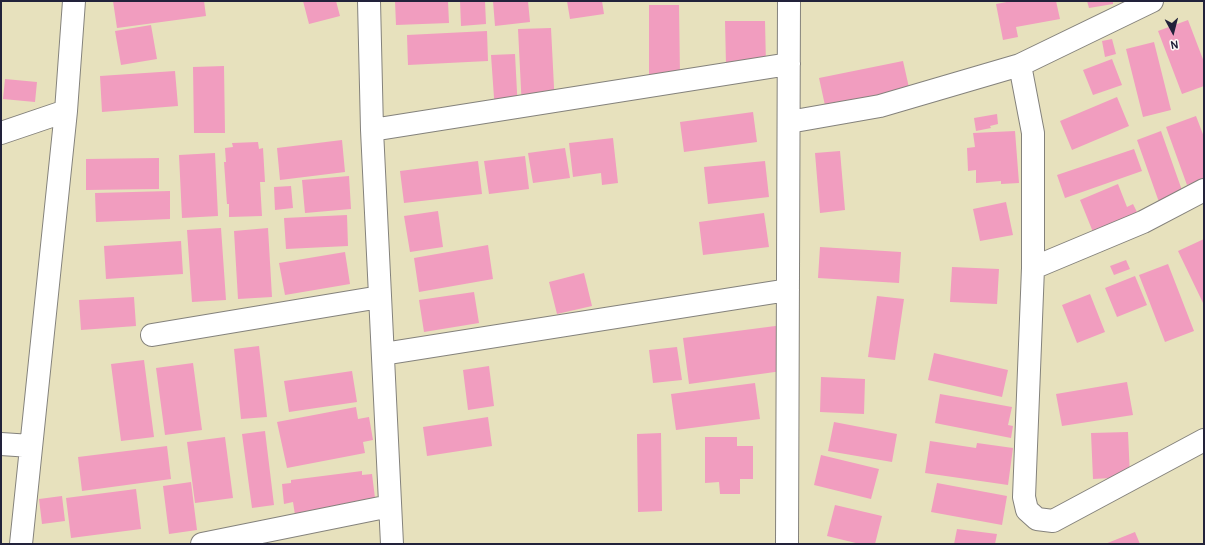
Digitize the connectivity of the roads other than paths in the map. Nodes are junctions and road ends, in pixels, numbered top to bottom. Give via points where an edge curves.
1 (74, 1) edge
2 (369, 1) edge
3 (789, 1) edge
4 (1152, 1) edge
5 (789, 64) junction
6 (1020, 65) junction
7 (66, 111) junction
8 (789, 122) junction
9 (372, 130) junction
10 (1, 133) edge
11 (1204, 190) edge
12 (1033, 268) junction
13 (788, 290) junction
14 (380, 297) junction
15 (152, 335) dead end
16 (383, 354) junction
17 (1204, 440) edge
18 (1, 444) edge
19 (31, 446) junction
20 (390, 506) junction
21 (21, 544) edge
22 (202, 544) edge
23 (392, 544) edge
24 (787, 544) edge

1 - 7 street
2 - 9 street
3 - 5 street
4 - 6 street
5 - 8 street
5 - 9 street
6 - 8 street via 880,106
6 - 12 street via 1033,133
7 - 10 street
7 - 19 street
8 - 13 street
9 - 14 street
11 - 12 street via 1144,222
12 - 17 street via 1024,497 1027,510 1037,519 1053,521
13 - 16 street
13 - 24 street
14 - 15 street
14 - 16 street
16 - 20 street
18 - 19 street
19 - 21 street
20 - 22 street
20 - 23 street

